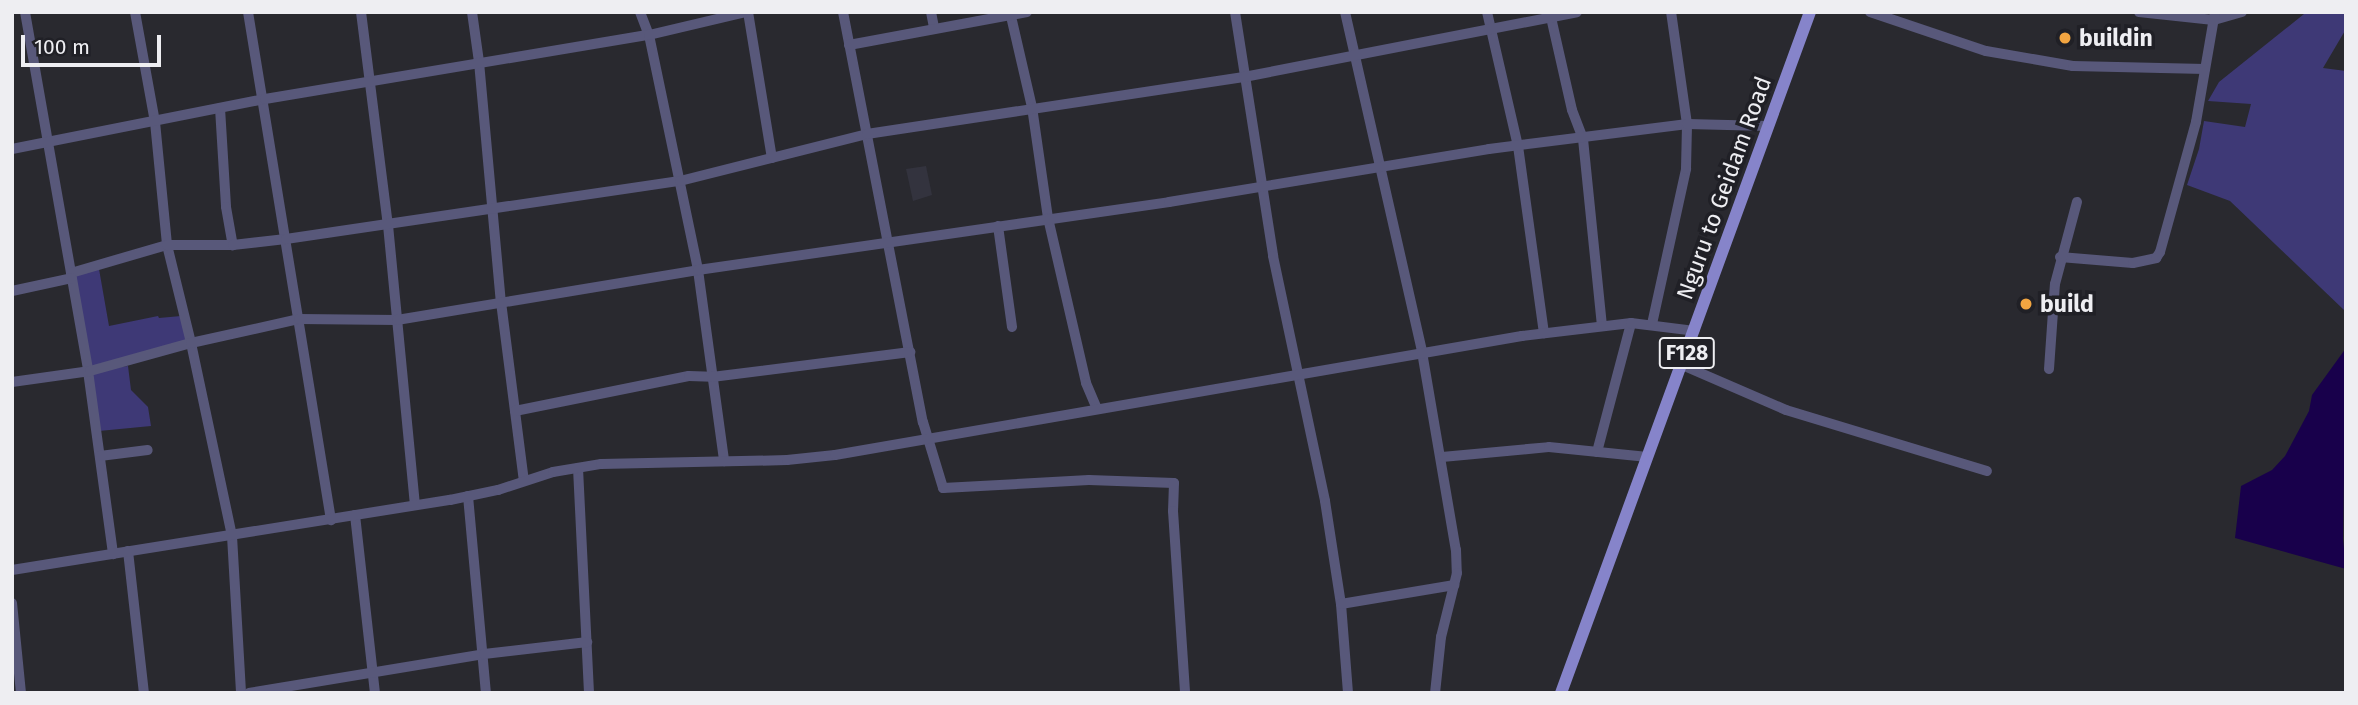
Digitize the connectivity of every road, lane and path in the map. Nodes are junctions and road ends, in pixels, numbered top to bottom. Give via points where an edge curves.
1 (25, 12) edge
2 (135, 12) edge
3 (248, 12) edge
4 (361, 12) edge
5 (472, 12) edge
6 (640, 12) edge
7 (747, 12) edge
8 (843, 12) edge
9 (931, 12) edge
10 (1027, 12) edge
11 (1235, 12) edge
12 (1345, 12) edge
13 (1487, 12) edge
14 (1577, 12) edge
15 (1671, 12) edge
16 (1810, 12) edge
17 (1870, 12) edge
18 (2139, 12) edge
19 (2242, 12) edge
20 (2162, 13) edge
21 (1011, 14) edge
22 (1550, 15) edge
23 (2214, 16) edge
24 (934, 28) junction
25 (1490, 28) junction
26 (649, 35) junction
27 (849, 45) junction
28 (1355, 57) junction
29 (479, 62) junction
30 (2205, 69) junction
31 (1244, 77) junction
32 (372, 80) junction
33 (265, 99) junction
34 (1032, 107) junction
35 (220, 108) junction
36 (155, 122) junction
37 (1687, 124) junction
38 (1768, 126) junction
39 (867, 134) junction
40 (1583, 139) junction
41 (48, 142) junction
42 (1518, 146) junction
43 (12, 149) edge
44 (772, 158) junction
45 (1377, 166) junction
46 (680, 181) junction
47 (1261, 187) junction
48 (2077, 202) dead end
49 (492, 207) junction
50 (1048, 218) junction
51 (388, 225) junction
52 (998, 226) junction
53 (286, 239) junction
54 (889, 242) junction
55 (167, 245) junction
56 (233, 245) junction
57 (2060, 257) junction
58 (698, 270) junction
59 (71, 276) junction
60 (12, 291) edge
61 (500, 302) junction
62 (299, 319) junction
63 (397, 320) junction
64 (1632, 323) junction
65 (1652, 324) junction
66 (1602, 326) junction
67 (1012, 327) dead end
68 (1696, 331) junction
69 (1545, 333) junction
70 (191, 342) junction
71 (910, 352) junction
72 (1422, 352) junction
73 (1682, 365) junction
74 (2049, 369) dead end
75 (88, 371) junction
76 (1299, 373) junction
77 (712, 377) junction
78 (12, 382) edge
79 (1097, 409) junction
80 (515, 411) junction
81 (931, 439) junction
82 (148, 450) dead end
83 (1597, 452) junction
84 (100, 456) junction
85 (1442, 457) junction
86 (1647, 457) junction
87 (724, 461) junction
88 (578, 468) junction
89 (1987, 471) dead end
90 (524, 481) junction
91 (468, 496) junction
92 (415, 505) junction
93 (355, 515) junction
94 (331, 520) junction
95 (232, 536) junction
96 (128, 551) junction
97 (113, 554) junction
98 (12, 570) edge
99 (1454, 585) junction
100 (12, 603) edge
101 (1341, 604) junction
102 (587, 642) junction
103 (484, 654) junction
104 (374, 673) junction
105 (21, 693) edge
106 (144, 693) edge
107 (241, 693) edge
108 (248, 693) edge
109 (375, 693) edge
110 (486, 693) edge
111 (589, 693) edge
112 (1185, 693) edge
113 (1348, 693) edge
114 (1434, 693) edge
115 (1561, 693) edge

1 - 41 street
2 - 36 street
3 - 33 street
4 - 32 street
5 - 29 street
6 - 26 street
7 - 26 street
7 - 44 street
8 - 27 street
9 - 24 street
10 - 21 street
11 - 31 street
12 - 28 street
13 - 25 street
14 - 22 street
15 - 37 street
16 - 38 main road, Nguru to Geidam Road / F128
17 - 30 street via 1986,51 2060,64
18 - 20 street
19 - 23 street
20 - 23 street
21 - 24 street
21 - 34 street
22 - 25 street
22 - 40 street
23 - 30 street
24 - 27 street
25 - 28 street
25 - 42 street
26 - 29 street
26 - 46 street
27 - 39 street
28 - 31 street
28 - 45 street
29 - 32 street
29 - 49 street
30 - 57 street via 2196,122 2161,252 2156,258 2133,263
31 - 34 street
31 - 47 street
32 - 33 street
32 - 51 street
33 - 35 street
33 - 53 street
34 - 39 street
34 - 50 street
35 - 36 street
35 - 56 street
36 - 41 street
36 - 55 street
37 - 38 street
37 - 40 street
37 - 65 street via 1686,169
38 - 68 main road, Nguru to Geidam Road / F128
39 - 44 street
39 - 54 street
40 - 42 street
40 - 66 street
41 - 43 street
41 - 59 street
42 - 45 street
42 - 69 street
44 - 46 street
45 - 47 street
45 - 72 street
46 - 49 street
46 - 58 street
47 - 50 street
47 - 76 street
48 - 57 street
49 - 51 street
49 - 61 street
50 - 52 street
50 - 79 street via 1086,383
51 - 53 street
51 - 63 street
52 - 54 street
52 - 67 street
53 - 56 street
53 - 62 street
54 - 58 street
54 - 71 street
55 - 56 street
55 - 59 street
55 - 70 street
57 - 74 street
58 - 61 street
58 - 77 street
59 - 60 street
59 - 75 street
61 - 63 street
61 - 80 street
62 - 63 street
62 - 70 street
62 - 94 street
63 - 92 street
64 - 65 street
64 - 66 street
64 - 83 street
65 - 68 street
66 - 69 street
68 - 73 main road, Nguru to Geidam Road / F128
69 - 72 street
70 - 75 street
70 - 95 street
71 - 77 street
71 - 81 street via 923,422
72 - 76 street
72 - 85 street
73 - 86 main road, Nguru to Geidam Road / F128
73 - 89 street via 1786,410
75 - 78 street
75 - 84 street
76 - 79 street
76 - 101 street
77 - 80 street via 689,376
77 - 87 street
79 - 81 street
80 - 90 street
81 - 87 street via 835,455
81 - 112 street via 943,488 1089,480 1174,483
82 - 84 street
83 - 85 street via 1549,447
83 - 86 street
84 - 97 street
85 - 99 street via 1456,550
86 - 115 main road, Nguru to Geidam Road / F128
87 - 88 street
88 - 90 street
88 - 102 street
90 - 91 street
91 - 92 street
91 - 103 street
92 - 93 street
93 - 94 street
93 - 104 street
94 - 95 street
95 - 96 street
95 - 107 street
96 - 97 street
96 - 106 street
97 - 98 street
99 - 101 street
99 - 114 street
100 - 105 street
101 - 113 street
102 - 103 street
102 - 111 street
103 - 104 street
103 - 110 street
104 - 108 street
104 - 109 street

